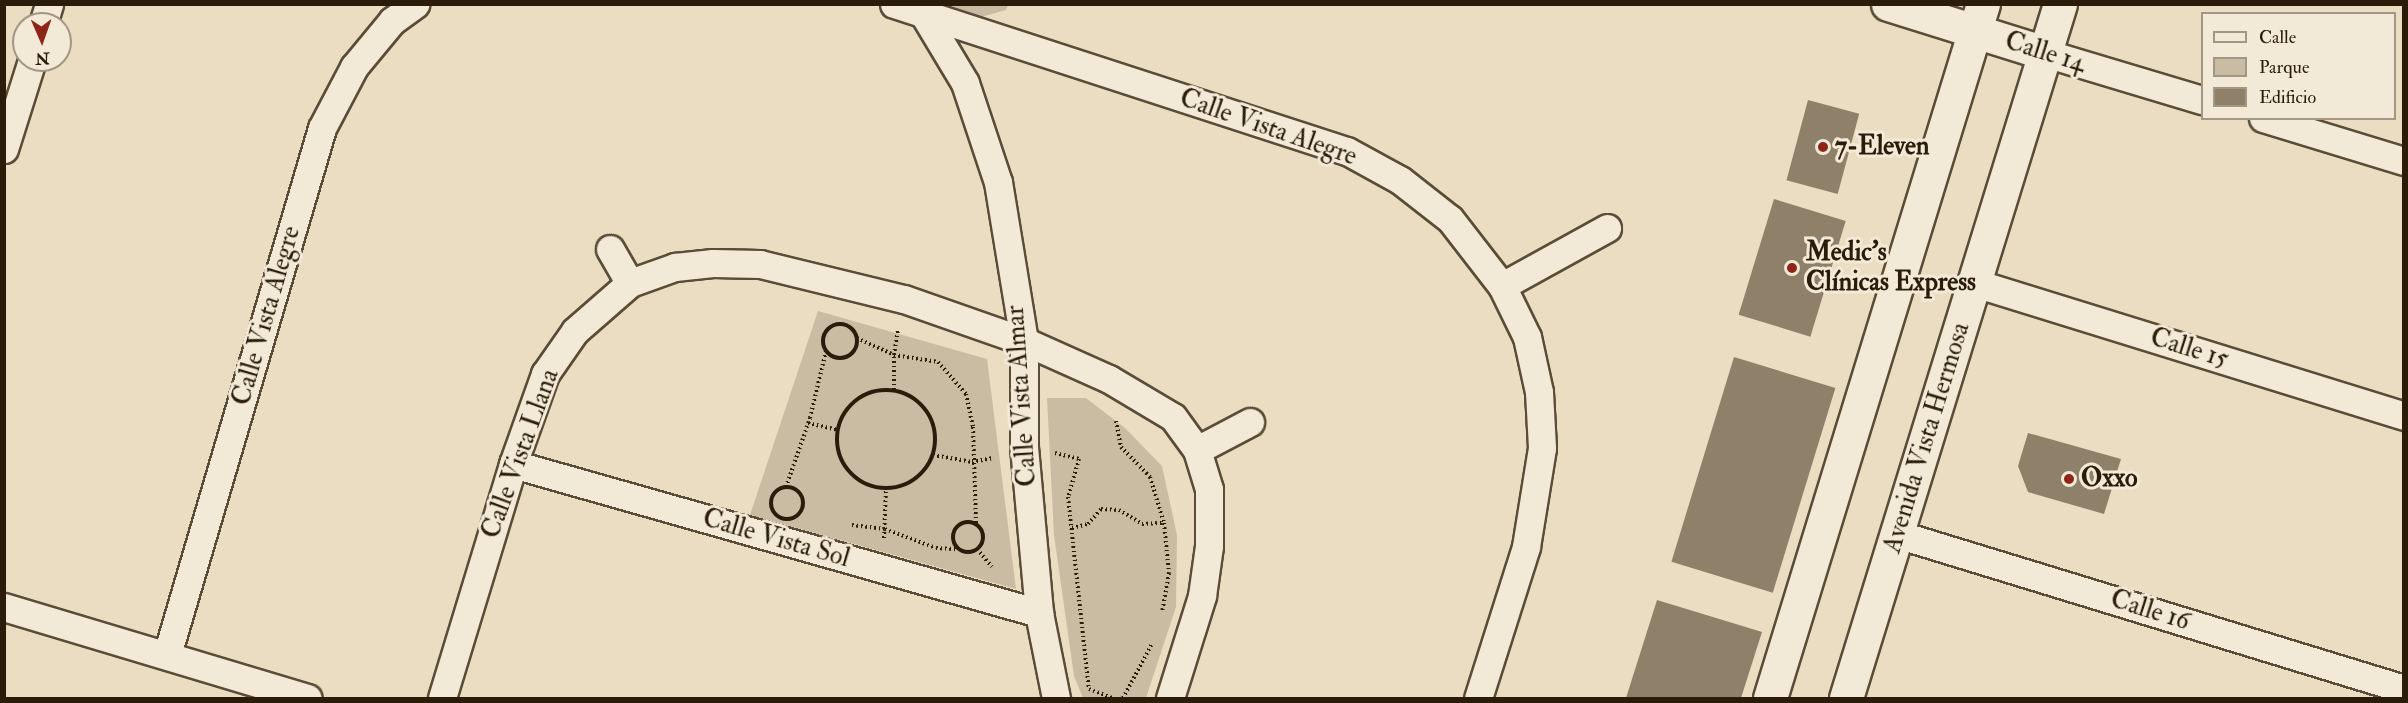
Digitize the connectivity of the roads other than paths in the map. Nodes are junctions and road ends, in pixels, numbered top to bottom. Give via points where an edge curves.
1 (415, 4) edge
2 (894, 4) edge
3 (1888, 4) edge
4 (2060, 4) edge
5 (921, 10) edge
6 (1979, 18) edge
7 (2045, 53) junction
8 (28, 72) edge
9 (2201, 100) edge
10 (2270, 120) edge
11 (4, 149) edge
12 (2403, 161) edge
13 (1607, 228) dead end
14 (610, 249) dead end
15 (630, 283) junction
16 (1975, 283) junction
17 (1502, 286) junction
18 (1024, 341) junction
19 (2403, 416) edge
20 (1250, 422) dead end
21 (1197, 450) junction
22 (513, 464) junction
23 (1897, 534) junction
24 (4, 607) edge
25 (1039, 613) junction
26 (167, 655) junction
27 (2403, 689) edge
28 (308, 699) edge
29 (442, 699) edge
30 (1056, 699) edge
31 (1170, 699) edge
32 (1479, 699) edge
33 (1770, 699) edge
34 (1846, 699) edge

1 - 26 street, Calle Vista Alegre via 392,21 354,67 322,128
2 - 5 street, Calle Vista Alegre
3 - 6 street, Calle 14
4 - 7 street, Avenida Vista Hermosa
5 - 17 street, Calle Vista Alegre via 1347,152 1400,180 1450,219
5 - 18 street, Calle Vista Almar via 965,82 998,182
6 - 7 street, Calle 14
6 - 33 street
7 - 9 street, Calle 14
7 - 16 street, Avenida Vista Hermosa
8 - 11 street
10 - 12 street
13 - 17 street
14 - 15 street
15 - 18 street, Calle Vista Llana via 675,267 760,264 904,299
15 - 22 street, Calle Vista Llana via 575,331 545,374
16 - 19 street, Calle 15
16 - 23 street, Avenida Vista Hermosa
17 - 32 street, Calle Vista Alegre via 1527,337 1539,392 1542,448 1526,547
18 - 21 street, Calle Vista Llana via 1109,379 1173,417
18 - 25 street, Calle Vista Almar via 1024,447
20 - 21 street
21 - 31 street, Calle Vista Llana via 1209,489 1209,546 1202,596
22 - 25 street, Calle Vista Sol
22 - 29 street, Calle Vista Llana
23 - 27 street, Calle 16
23 - 34 street, Avenida Vista Hermosa
24 - 26 street
25 - 30 street, Calle Vista Almar
26 - 28 street

